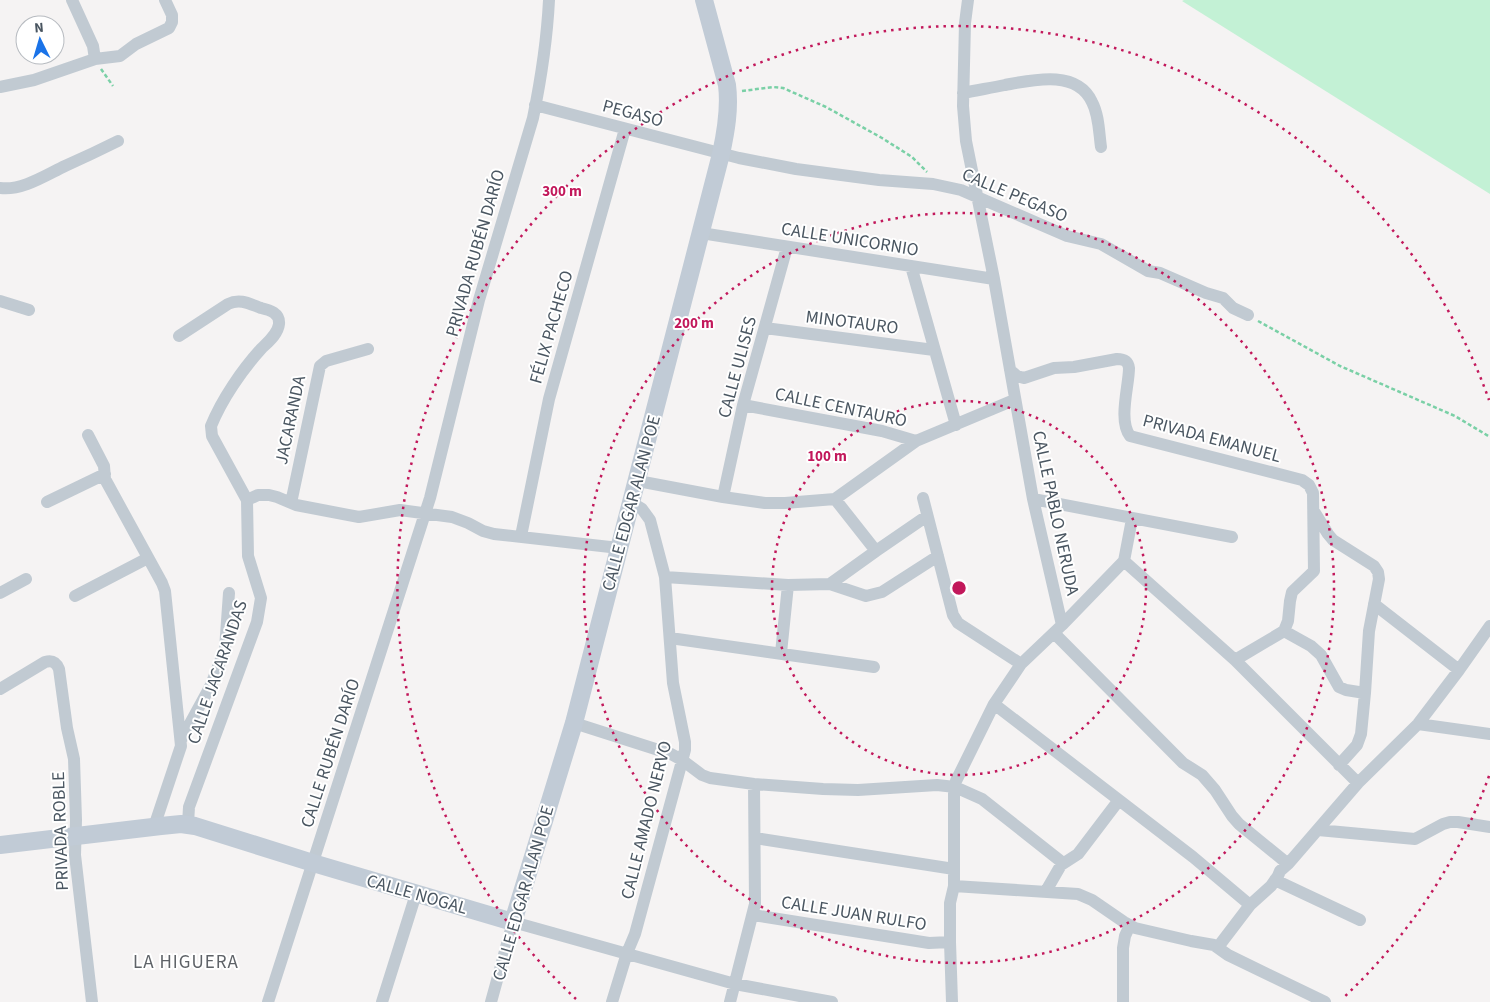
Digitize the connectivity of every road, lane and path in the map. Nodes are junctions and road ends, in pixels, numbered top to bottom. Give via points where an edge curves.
1 (72, 0) edge
2 (165, 0) edge
3 (549, 0) edge
4 (704, 0) edge
5 (968, 0) edge
6 (95, 60) junction
7 (113, 86) dead end
8 (0, 87) edge
9 (728, 93) junction
10 (963, 93) junction
11 (535, 105) junction
12 (625, 129) junction
13 (118, 141) dead end
14 (1101, 147) dead end
15 (722, 154) junction
16 (934, 184) junction
17 (0, 188) edge
18 (976, 196) junction
19 (700, 233) junction
20 (787, 246) junction
21 (912, 266) junction
22 (994, 279) junction
23 (0, 302) edge
24 (30, 310) dead end
25 (1248, 315) joint
26 (765, 328) junction
27 (179, 336) dead end
28 (368, 349) dead end
29 (934, 350) junction
30 (1010, 370) junction
31 (1014, 400) junction
32 (743, 405) junction
33 (956, 425) junction
34 (88, 435) dead end
35 (1490, 437) edge
36 (916, 441) junction
37 (105, 474) junction
38 (638, 481) junction
39 (723, 497) junction
40 (923, 498) dead end
41 (835, 499) junction
42 (1033, 499) junction
43 (247, 500) junction
44 (47, 502) dead end
45 (291, 502) junction
46 (632, 503) junction
47 (1313, 511) junction
48 (425, 514) junction
49 (927, 516) junction
50 (1132, 519) junction
51 (521, 536) junction
52 (1232, 537) dead end
53 (619, 548) junction
54 (876, 551) junction
55 (938, 556) junction
56 (148, 558) junction
57 (1124, 561) junction
58 (665, 577) junction
59 (26, 580) dead end
60 (830, 584) junction
61 (788, 585) junction
62 (229, 592) dead end
63 (0, 593) edge
64 (76, 596) dead end
65 (1374, 604) junction
66 (1490, 626) edge
67 (1058, 629) junction
68 (1284, 632) junction
69 (670, 638) junction
70 (1475, 646) junction
71 (1490, 648) edge
72 (781, 653) junction
73 (1235, 660) junction
74 (1020, 664) junction
75 (874, 666) dead end
76 (1460, 670) junction
77 (0, 688) edge
78 (1366, 693) junction
79 (994, 704) junction
80 (574, 723) junction
81 (1418, 724) junction
82 (1490, 734) edge
83 (181, 740) junction
84 (682, 760) junction
85 (1340, 765) junction
86 (1358, 783) junction
87 (754, 784) junction
88 (955, 787) junction
89 (1119, 800) junction
90 (188, 824) junction
91 (154, 826) junction
92 (1490, 827) edge
93 (1318, 830) junction
94 (75, 837) junction
95 (755, 838) junction
96 (0, 845) edge
97 (313, 863) junction
98 (1063, 863) junction
99 (1288, 864) junction
100 (954, 869) junction
101 (1275, 880) junction
102 (954, 886) junction
103 (1046, 891) junction
104 (416, 894) junction
105 (1250, 904) junction
106 (753, 915) junction
107 (1360, 920) dead end
108 (513, 922) junction
109 (1130, 925) junction
110 (950, 942) junction
111 (1218, 947) junction
112 (627, 953) junction
113 (735, 984) junction
114 (92, 1002) edge
115 (268, 1002) edge
116 (382, 1002) edge
117 (491, 1002) edge
118 (612, 1002) edge
119 (730, 1002) edge
120 (832, 1002) edge
121 (952, 1002) edge
122 (1123, 1002) edge
123 (1325, 1002) edge

1 - 6 street via 93,46
2 - 6 street via 172,15 172,22 166,30 136,44 120,56
3 - 11 street, PRIVADA RUBÉN DARÍO
4 - 9 street, CALLE EDGAR ALAN POE
5 - 10 street, CALLE PABLO NERUDA
6 - 7 path
6 - 8 street via 34,80
9 - 15 street, CALLE EDGAR ALAN POE
9 - 16 path via 783,88 826,107 912,157 926,170
10 - 14 street via 1033,80 1054,79 1072,83 1088,94 1092,101
10 - 18 street, CALLE PABLO NERUDA via 966,141
11 - 12 street, PEGASO
11 - 48 street, PRIVADA RUBÉN DARÍO via 479,300
12 - 15 street, PEGASO
12 - 51 street, FÉLIX PACHECO via 549,399
13 - 17 street via 37,180 17,187
15 - 16 street, CALLE PEGASO via 796,169
15 - 19 street, CALLE EDGAR ALAN POE
16 - 18 street, CALLE PEGASO
18 - 22 street, CALLE PABLO NERUDA
18 - 25 street, CALLE PEGASO via 1067,236 1101,244 1148,271 1223,298 1233,308
19 - 20 street, CALLE UNICORNIO
19 - 38 street, CALLE EDGAR ALAN POE
20 - 21 street, CALLE UNICORNIO
20 - 26 street, CALLE ULISES
21 - 22 street, CALLE UNICORNIO
21 - 29 street
22 - 30 street, CALLE PABLO NERUDA
23 - 24 street
25 - 35 path via 1340,366 1455,416
26 - 29 street, MINOTAURO
26 - 32 street, CALLE ULISES
27 - 43 street via 236,301 270,310 277,316 279,325 275,334 230,389 211,426 212,436
28 - 45 street, JACARANDA via 326,361 320,366
29 - 33 street
30 - 31 street, CALLE PABLO NERUDA
30 - 47 street, PRIVADA EMANUEL via 1024,378 1054,368 1124,360 1129,368 1125,412 1130,436 1302,480 1313,493
31 - 33 street, CALLE CENTAURO
31 - 42 street, CALLE PABLO NERUDA
32 - 36 street, CALLE CENTAURO via 882,431
32 - 39 street, CALLE ULISES
33 - 36 street, CALLE CENTAURO
34 - 37 street
36 - 41 street
37 - 44 street
37 - 56 street via 105,480
38 - 39 street
38 - 46 street, CALLE EDGAR ALAN POE
39 - 41 street via 785,503
40 - 49 street
41 - 54 street
42 - 50 street
42 - 67 street, CALLE PABLO NERUDA
43 - 45 street via 263,495
43 - 90 street, CALLE JACARANDAS via 248,556 260,593 257,622 188,807
45 - 48 street via 359,518 397,510
46 - 53 street, CALLE EDGAR ALAN POE
46 - 58 street, CALLE AMADO NERVO via 642,509 650,520
47 - 65 street via 1333,540 1374,566 1378,572
47 - 68 street, PRIVADA EMANUEL via 1314,571 1292,592
48 - 51 street via 452,517 487,532
48 - 97 street, CALLE RUBÉN DARÍO
49 - 54 street
49 - 55 street
50 - 52 street
50 - 57 street
51 - 53 street
53 - 80 street, CALLE EDGAR ALAN POE
54 - 60 street
55 - 60 street via 882,592 866,596
55 - 74 street via 953,615 958,623
56 - 64 street
56 - 83 street via 165,591
57 - 67 street
57 - 73 street
58 - 61 street
58 - 69 street, CALLE AMADO NERVO
59 - 63 street
60 - 61 street
61 - 72 street
62 - 83 street via 225,649 211,685
65 - 76 street
65 - 78 street
66 - 70 street
67 - 74 street
67 - 99 street via 1183,763 1202,775 1239,824
68 - 73 street
68 - 78 street via 1321,655 1339,687
69 - 72 street
69 - 84 street, CALLE AMADO NERVO via 673,683 686,742
70 - 71 street
70 - 76 street
72 - 75 street
73 - 85 street
74 - 79 street
76 - 81 street
77 - 94 street, PRIVADA ROBLE via 45,662 57,664 74,759
78 - 85 street via 1362,734
79 - 88 street via 960,769
79 - 89 street
80 - 84 street
80 - 108 street, CALLE EDGAR ALAN POE
81 - 82 street
81 - 86 street
83 - 91 street via 180,752
84 - 87 street via 710,778
84 - 112 street, CALLE AMADO NERVO
85 - 86 street
86 - 93 street
87 - 88 street via 823,790
87 - 95 street
88 - 98 street via 982,799
88 - 100 street
89 - 98 street via 1078,854
89 - 105 street
90 - 91 street, CALLE NOGAL
90 - 97 street, CALLE NOGAL
91 - 94 street, CALLE NOGAL
92 - 93 street via 1450,822 1415,839
93 - 99 street
94 - 96 street, CALLE NOGAL
94 - 114 street, PRIVADA ROBLE
95 - 100 street
95 - 106 street
97 - 104 street, CALLE NOGAL
97 - 115 street, CALLE RUBÉN DARÍO
98 - 103 street
99 - 101 street
100 - 102 street
101 - 105 street
101 - 107 street
102 - 103 street
102 - 110 street via 950,903
103 - 109 street via 1085,896
104 - 108 street, CALLE NOGAL
104 - 116 street
105 - 111 street
106 - 110 street, CALLE JUAN RULFO via 929,943
106 - 113 street
108 - 112 street, CALLE NOGAL
108 - 117 street, CALLE EDGAR ALAN POE
109 - 111 street
109 - 122 street via 1123,948
110 - 121 street
111 - 123 street via 1228,955
112 - 113 street, CALLE NOGAL
112 - 118 street, CALLE AMADO NERVO
113 - 119 street
113 - 120 street, CALLE NOGAL

